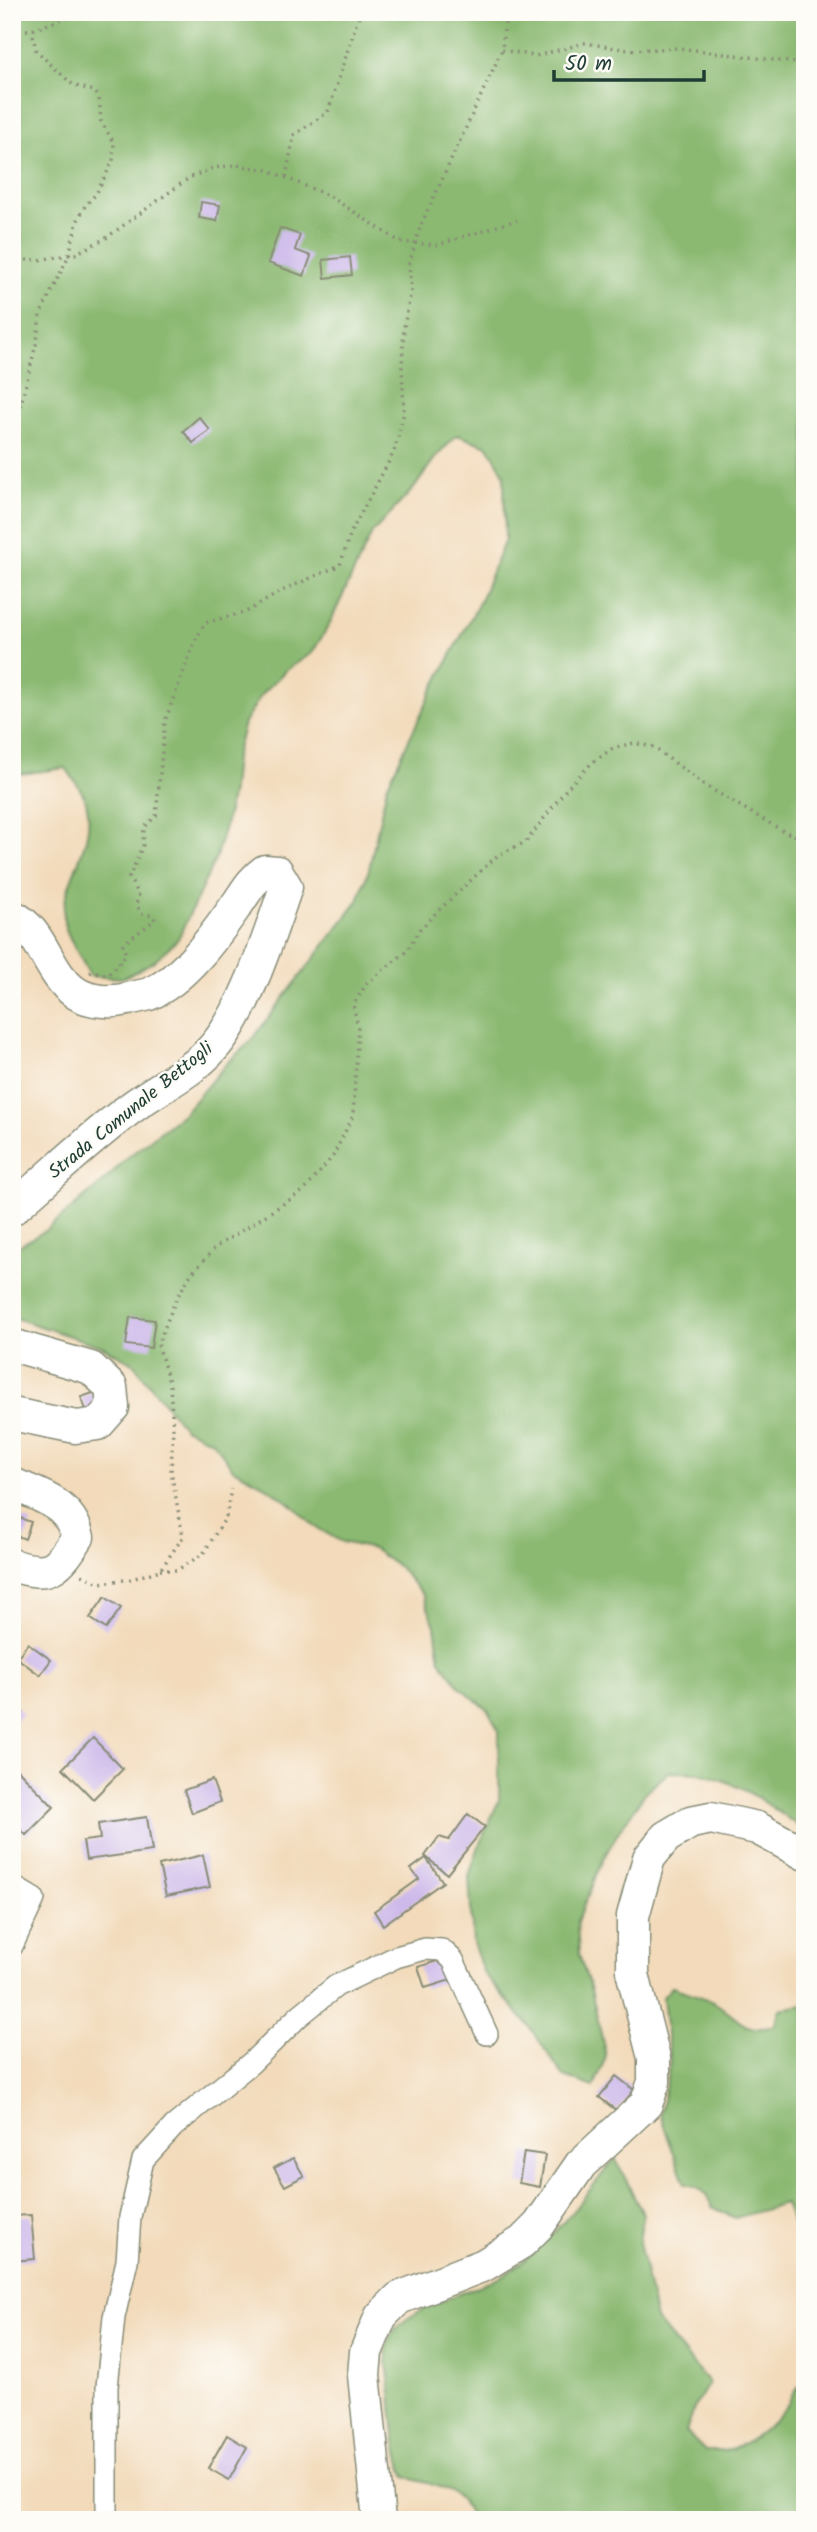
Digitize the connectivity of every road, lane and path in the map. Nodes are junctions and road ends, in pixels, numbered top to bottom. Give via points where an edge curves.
1 (82, 12) edge
2 (360, 12) edge
3 (506, 12) edge
4 (12, 30) edge
5 (32, 30) junction
6 (502, 50) junction
7 (805, 64) edge
8 (286, 177) junction
9 (517, 220) dead end
10 (415, 244) junction
11 (69, 255) junction
12 (12, 260) edge
13 (12, 417) edge
14 (805, 839) edge
15 (12, 916) edge
16 (94, 1000) junction
17 (12, 1209) edge
18 (12, 1345) edge
19 (12, 1414) edge
20 (12, 1484) edge
21 (231, 1489) dead end
22 (61, 1564) junction
23 (12, 1565) edge
24 (160, 1570) junction
25 (805, 1854) edge
26 (12, 1886) edge
27 (12, 1946) edge
28 (487, 2034) dead end
29 (107, 2520) edge
30 (379, 2520) edge

1 - 5 path
2 - 8 path via 328,112 294,135
3 - 6 path
4 - 5 path
5 - 11 path via 36,50 47,61 74,85 99,97 101,121 114,143 113,161 85,206
6 - 7 path via 536,56 585,43 628,50 679,48
6 - 10 path
8 - 10 path via 331,197 400,242
8 - 11 path via 236,165 213,168 189,178 106,237
9 - 10 path via 437,245
10 - 16 path via 404,327 404,413 394,452 351,531 340,565 246,612 205,623 195,641 163,728 156,816 144,828 143,845 129,878 139,894 136,905 155,920 123,944 126,955 107,975 93,971 82,980
11 - 12 path
11 - 13 path via 40,315 19,411
14 - 24 path via 709,788 653,747 634,743 613,748 567,788 526,842 498,855 420,929 407,951 367,983 353,1005 358,1026 353,1116 333,1156 305,1189 216,1247 199,1265 176,1299 159,1345 170,1386 171,1471 183,1537
15 - 16 street via 25,922 58,974 76,993
16 - 17 street, Strada Comunale Bettogli via 118,1001 150,994 170,981 196,957 252,880 265,871 277,872 286,887 268,939 237,1013 214,1048 134,1105
18 - 19 street via 92,1368 111,1387 113,1407 98,1423 76,1427
20 - 22 street via 61,1507 75,1526 78,1537
21 - 24 path via 226,1517 204,1554 177,1570
22 - 23 street via 45,1570
22 - 24 path via 99,1583
25 - 30 street via 757,1828 711,1818 691,1822 666,1837 649,1858 633,1916 633,1975 654,2058 654,2082 646,2104 582,2164 522,2242 484,2265 399,2298 381,2316 366,2352 364,2375
26 - 27 street via 34,1899
28 - 29 street via 453,1960 442,1950 425,1949 396,1957 336,1986 174,2126 143,2160 130,2217 108,2375

